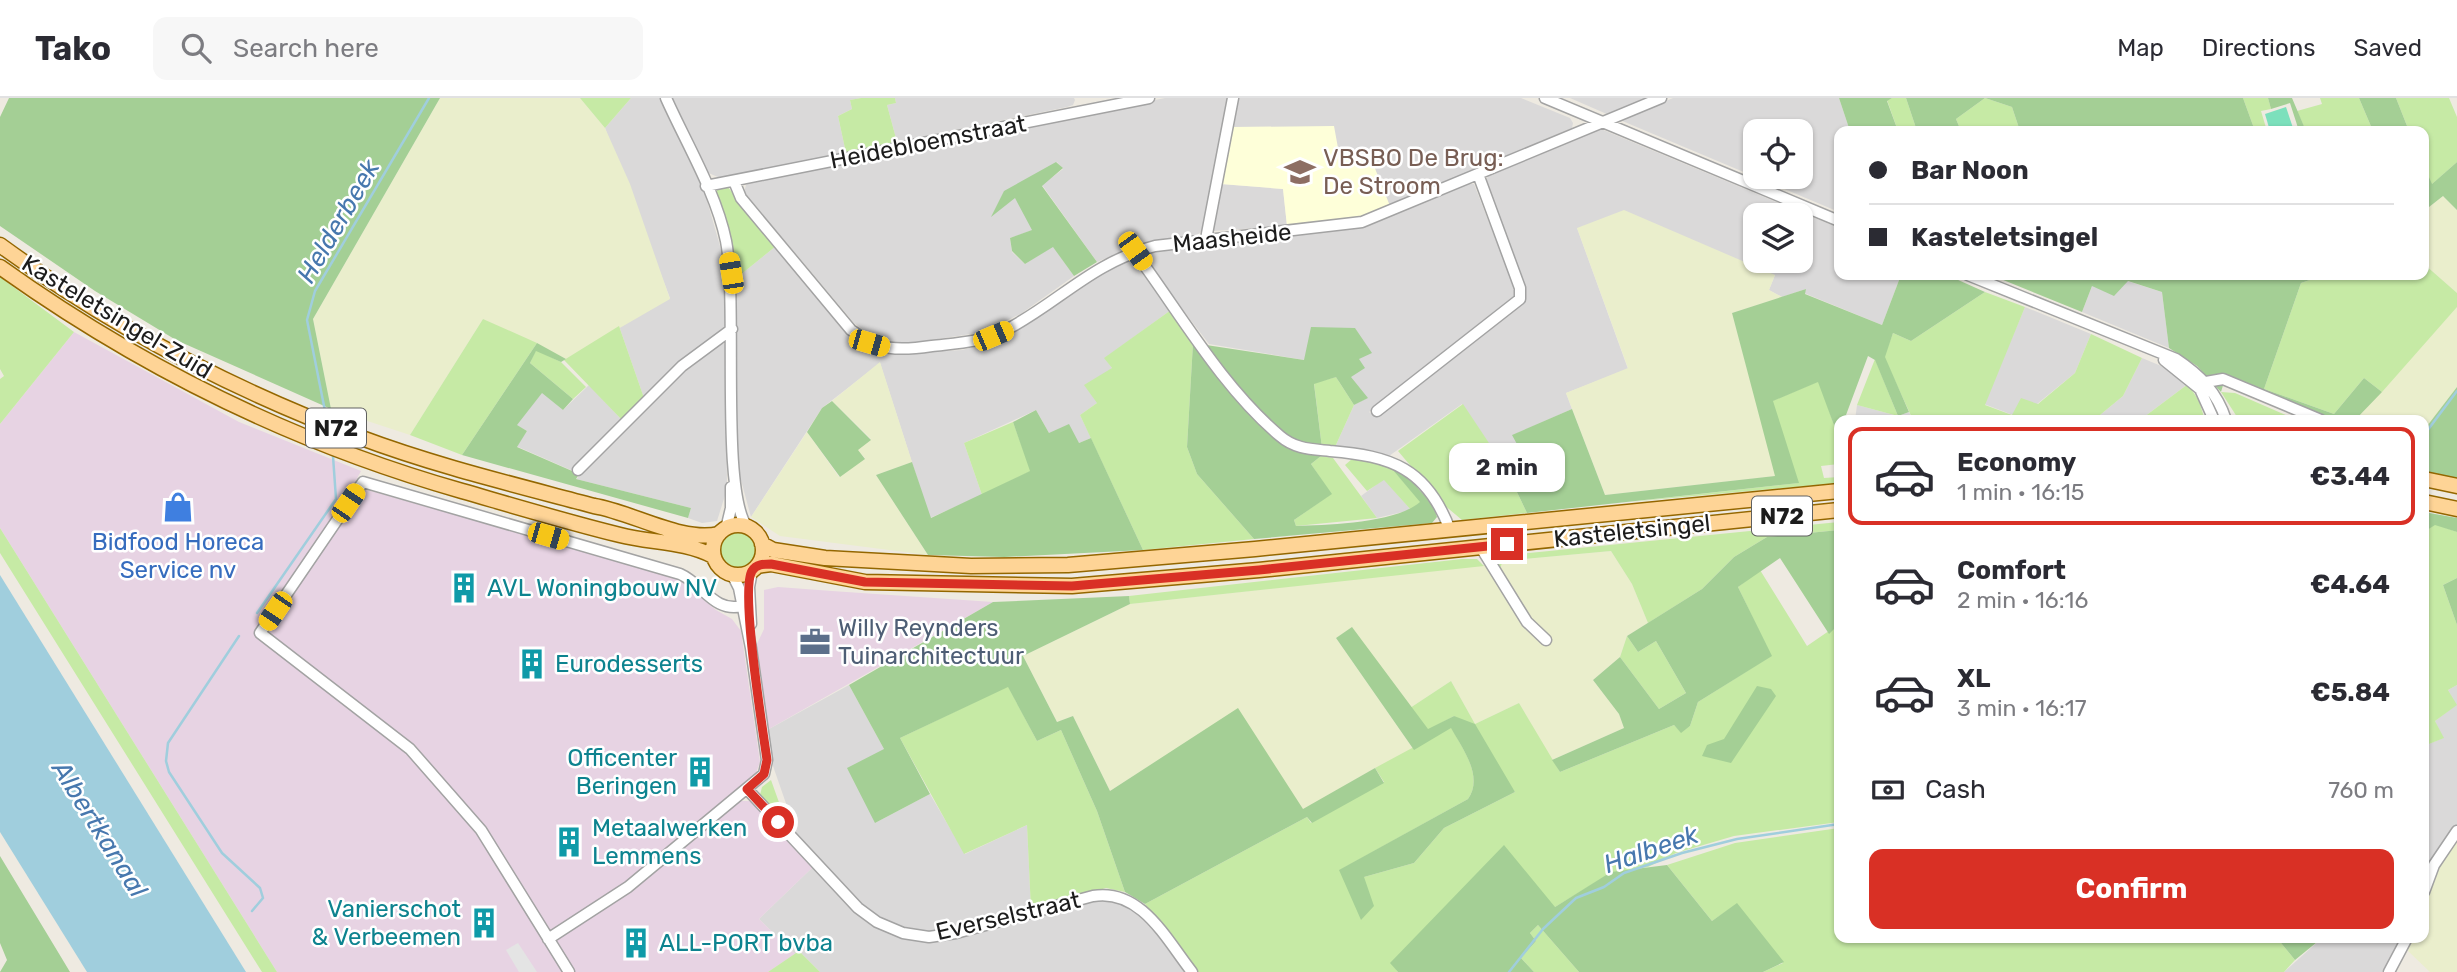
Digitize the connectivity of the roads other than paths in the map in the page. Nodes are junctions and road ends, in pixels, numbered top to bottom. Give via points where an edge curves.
1 (666, 98) edge
2 (1079, 98) edge
3 (1149, 98) edge
4 (1233, 98) edge
5 (1545, 98) edge
6 (1661, 98) edge
7 (1081, 111) junction
8 (1602, 122) junction
9 (1478, 174) junction
10 (734, 181) junction
11 (706, 186) junction
12 (1834, 219) edge
13 (1206, 239) junction
14 (0, 245) edge
15 (1135, 251) junction
16 (0, 267) edge
17 (1980, 280) edge
18 (732, 329) junction
19 (2149, 351) junction
20 (2206, 383) junction
21 (1377, 411) dead end
22 (2212, 415) edge
23 (2223, 415) edge
24 (2308, 415) edge
25 (733, 463) junction
26 (579, 470) dead end
27 (2429, 480) edge
28 (2457, 486) edge
29 (1834, 492) edge
30 (2429, 503) edge
31 (2457, 509) edge
32 (1834, 511) edge
33 (747, 527) junction
34 (1450, 530) junction
35 (723, 531) junction
36 (762, 544) junction
37 (1480, 547) junction
38 (713, 556) junction
39 (754, 568) junction
40 (732, 574) junction
41 (742, 606) junction
42 (1546, 640) dead end
43 (751, 648) junction
44 (747, 789) junction
45 (2457, 831) edge
46 (2429, 878) edge
47 (548, 939) junction
48 (2404, 943) edge
49 (569, 972) edge
50 (1192, 972) edge
51 (2389, 972) edge

1 - 11 street
2 - 7 street
3 - 7 street, Heidebloemstraat
4 - 13 street
5 - 8 street
6 - 8 street, Maasheide
7 - 10 street, Heidebloemstraat
8 - 9 street, Maasheide
8 - 12 street
9 - 13 street, Maasheide via 1362,222
9 - 21 street via 1520,288 1520,299
10 - 11 street, Heidebloemstraat
10 - 15 street, Maasheide via 741,198 851,330 869,343 888,348 993,336 1027,318 1086,275
11 - 18 street via 725,239
13 - 15 street, Maasheide
14 - 35 main road, Kasteletsingel-Zuid / N72 via 49,281 159,348 264,399 360,438 620,510 660,526 705,536
15 - 34 street via 1243,399 1280,437 1300,448 1401,464 1437,502
16 - 38 main road, Kasteletsingel-Zuid / N72 via 159,368 320,442 406,475 623,536 695,548
17 - 19 street
18 - 25 street
18 - 26 street via 682,366
19 - 20 street via 2176,359
19 - 22 street via 2191,380
20 - 23 street
20 - 24 street via 2223,379
25 - 33 street via 741,516
25 - 35 street
27 - 28 main road
29 - 34 main road, Kasteletsingel / N72
30 - 31 main road
32 - 37 main road, Kasteletsingel / N72
33 - 35 main road, N72
33 - 36 main road
34 - 36 main road, Kasteletsingel / N72 via 1116,562 1020,566 825,558
35 - 38 main road via 714,541
36 - 39 main road
37 - 39 main road, Kasteletsingel / N72 via 1072,586 865,582 771,564
37 - 42 street via 1527,622
38 - 40 main road, N72
39 - 40 main road, N72
39 - 43 street via 749,587
40 - 41 street
41 - 43 street
41 - 47 street via 718,605 680,574 363,482 260,633 410,749 481,830
43 - 44 street via 767,760 764,774
44 - 47 street via 628,887
44 - 50 street, Everselstraat via 858,908 889,928 916,936 943,936 1110,895 1142,909
45 - 46 street
47 - 49 street
48 - 51 street

